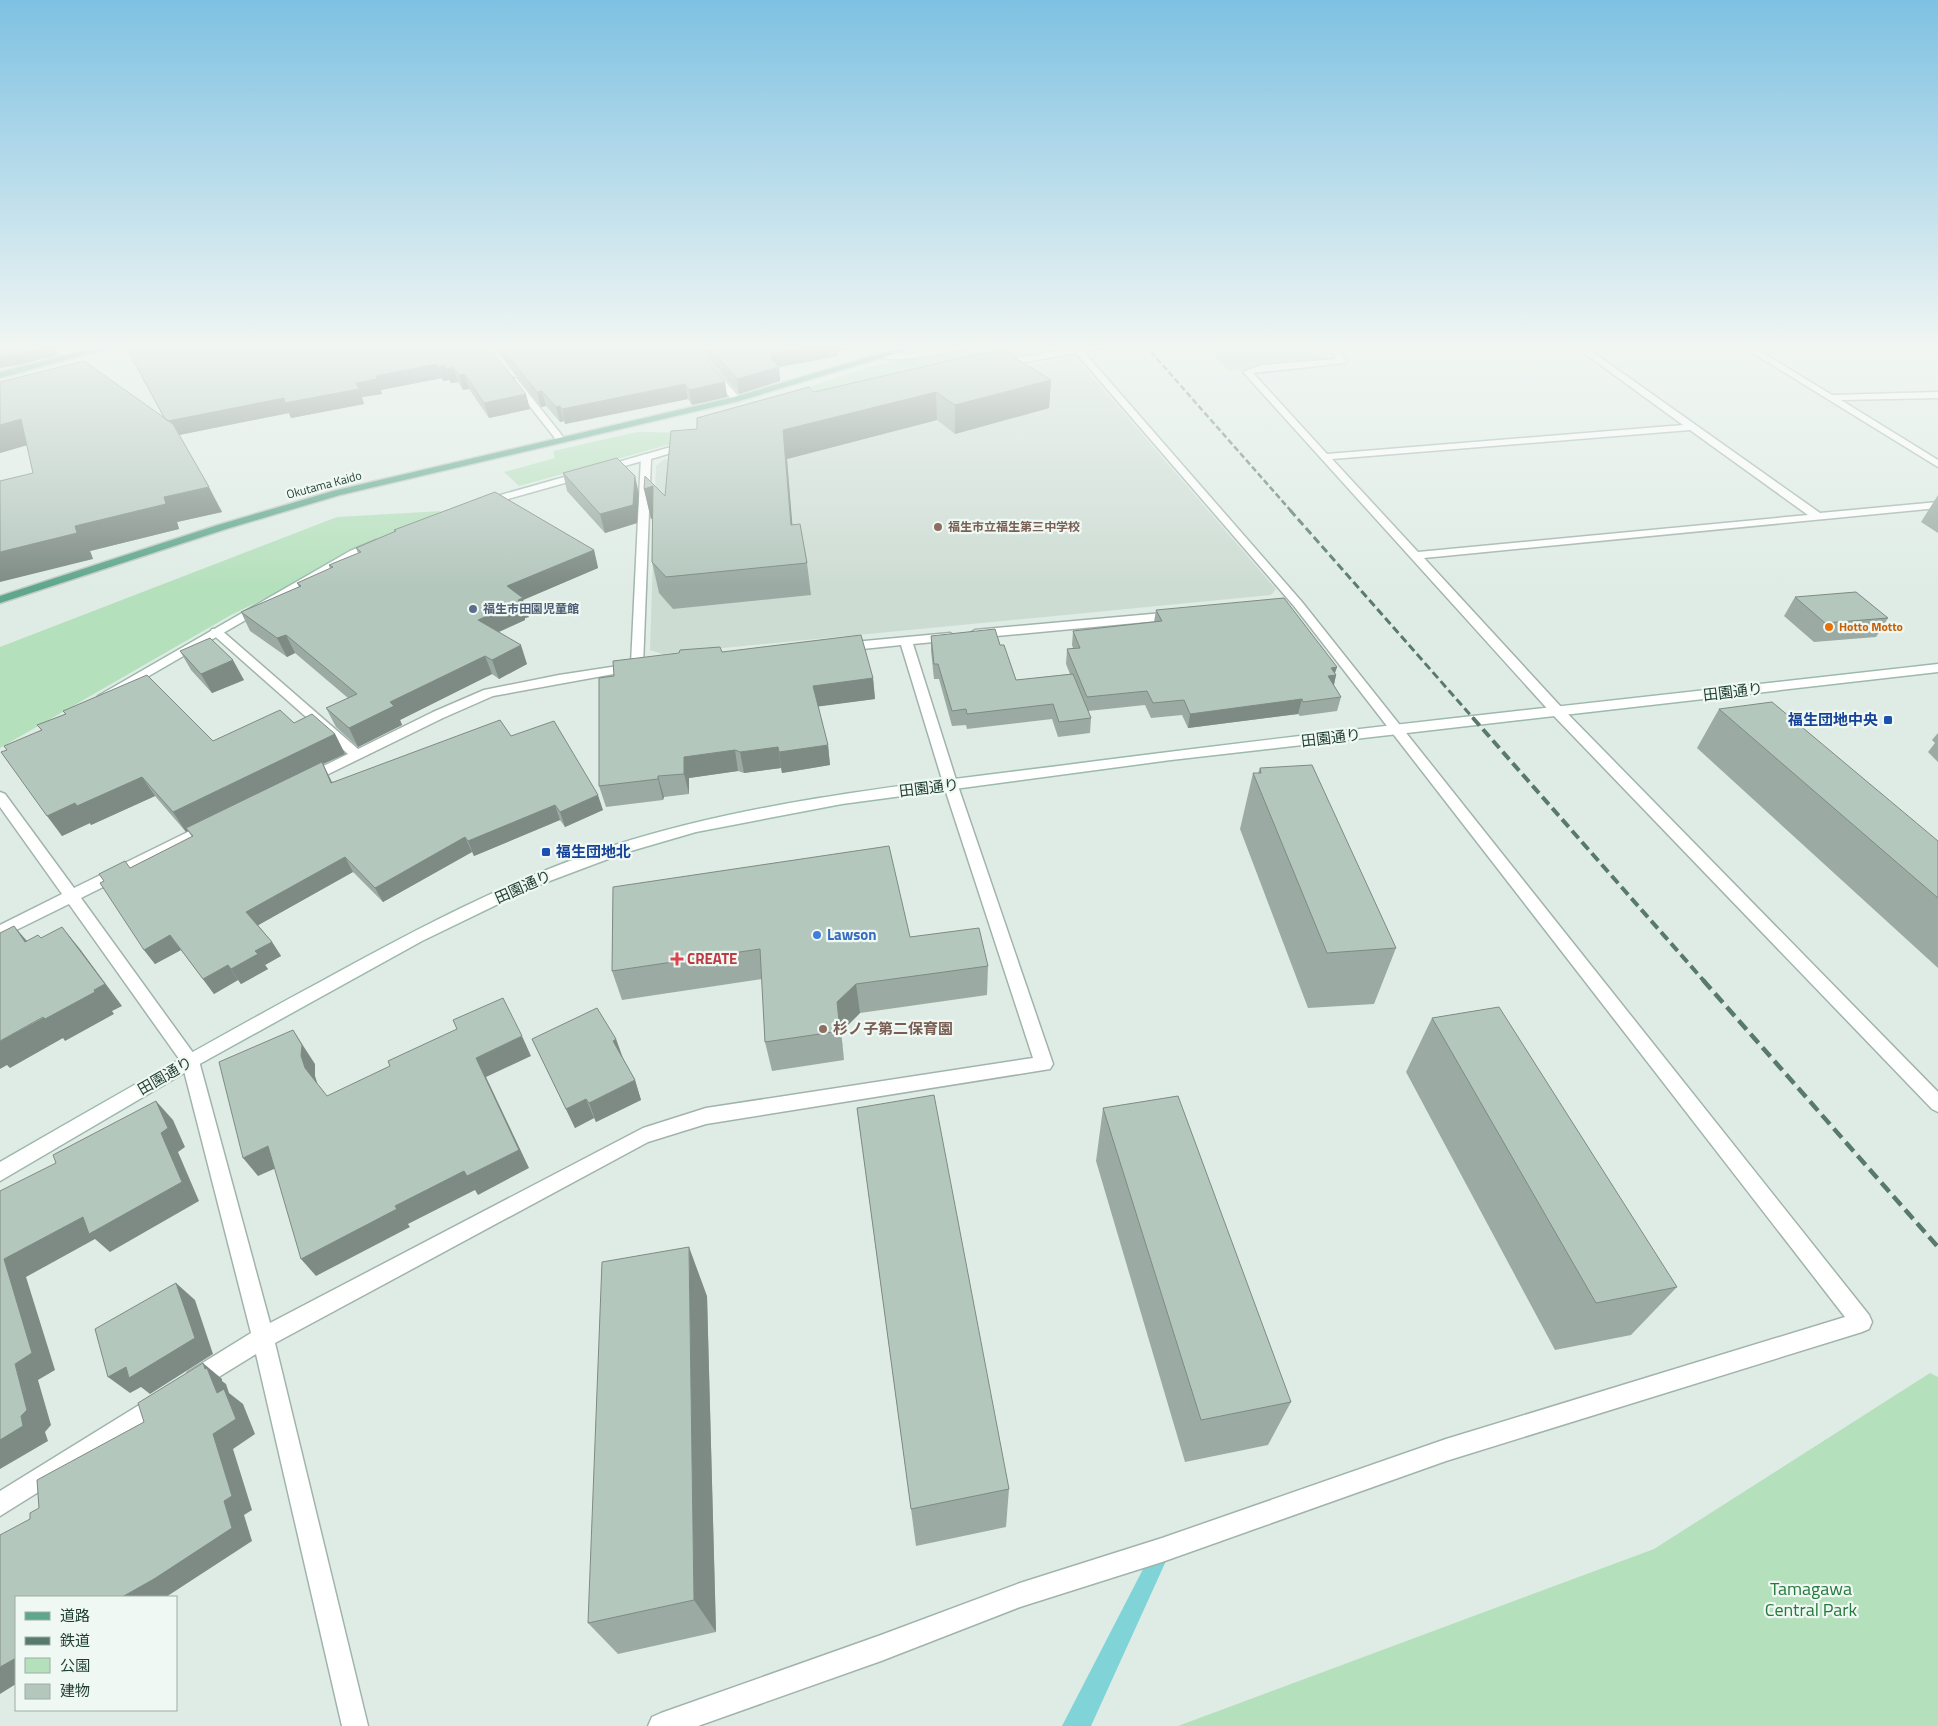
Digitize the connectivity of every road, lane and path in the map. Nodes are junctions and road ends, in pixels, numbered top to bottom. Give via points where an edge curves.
1 (550, 426) edge
2 (623, 426) edge
3 (1143, 426) edge
4 (1296, 426) edge
5 (1876, 426) edge
6 (1691, 427) joint
7 (561, 440) junction
8 (702, 441) edge
9 (646, 456) junction
10 (1325, 457) junction
11 (1938, 464) edge
12 (1938, 505) edge
13 (475, 506) edge
14 (1818, 517) junction
15 (386, 538) edge
16 (1415, 556) junction
17 (0, 600) edge
18 (1298, 604) junction
19 (1278, 606) edge
20 (1190, 614) edge
21 (216, 632) junction
22 (906, 641) junction
23 (829, 648) edge
24 (1938, 668) edge
25 (95, 701) edge
26 (1558, 712) junction
27 (1398, 730) junction
28 (357, 755) junction
29 (294, 786) edge
30 (951, 786) junction
31 (0, 797) edge
32 (223, 821) edge
33 (70, 897) junction
34 (0, 932) edge
35 (190, 1061) junction
36 (1938, 1104) edge
37 (0, 1172) edge
38 (263, 1338) junction
39 (0, 1504) edge
40 (355, 1726) edge
41 (661, 1726) edge

1 - 7 street
2 - 7 main road, Okutama Kaido
3 - 18 street
4 - 10 street
5 - 11 street
6 - 10 street
6 - 14 street
7 - 17 main road, Okutama Kaido via 338,493 222,527
8 - 9 street
9 - 13 street
9 - 28 street via 642,666 489,694
10 - 16 street
12 - 14 street
14 - 16 street
15 - 21 street
16 - 26 street
18 - 19 street
18 - 27 street
20 - 22 street
21 - 25 street
21 - 28 street
22 - 23 street
22 - 30 street
24 - 26 street, 田園通り
26 - 27 street, 田園通り
26 - 36 street
27 - 30 street, 田園通り
27 - 41 street via 1862,1322 1446,1450 1162,1550 1020,1595
28 - 29 street
30 - 35 street, 田園通り via 842,799 696,827 618,849 526,884 416,938
30 - 38 street via 1044,1064 706,1116 643,1136
31 - 33 street
32 - 33 street
33 - 34 street
33 - 35 street
35 - 37 street, 田園通り
35 - 38 street
38 - 39 street
38 - 40 street

